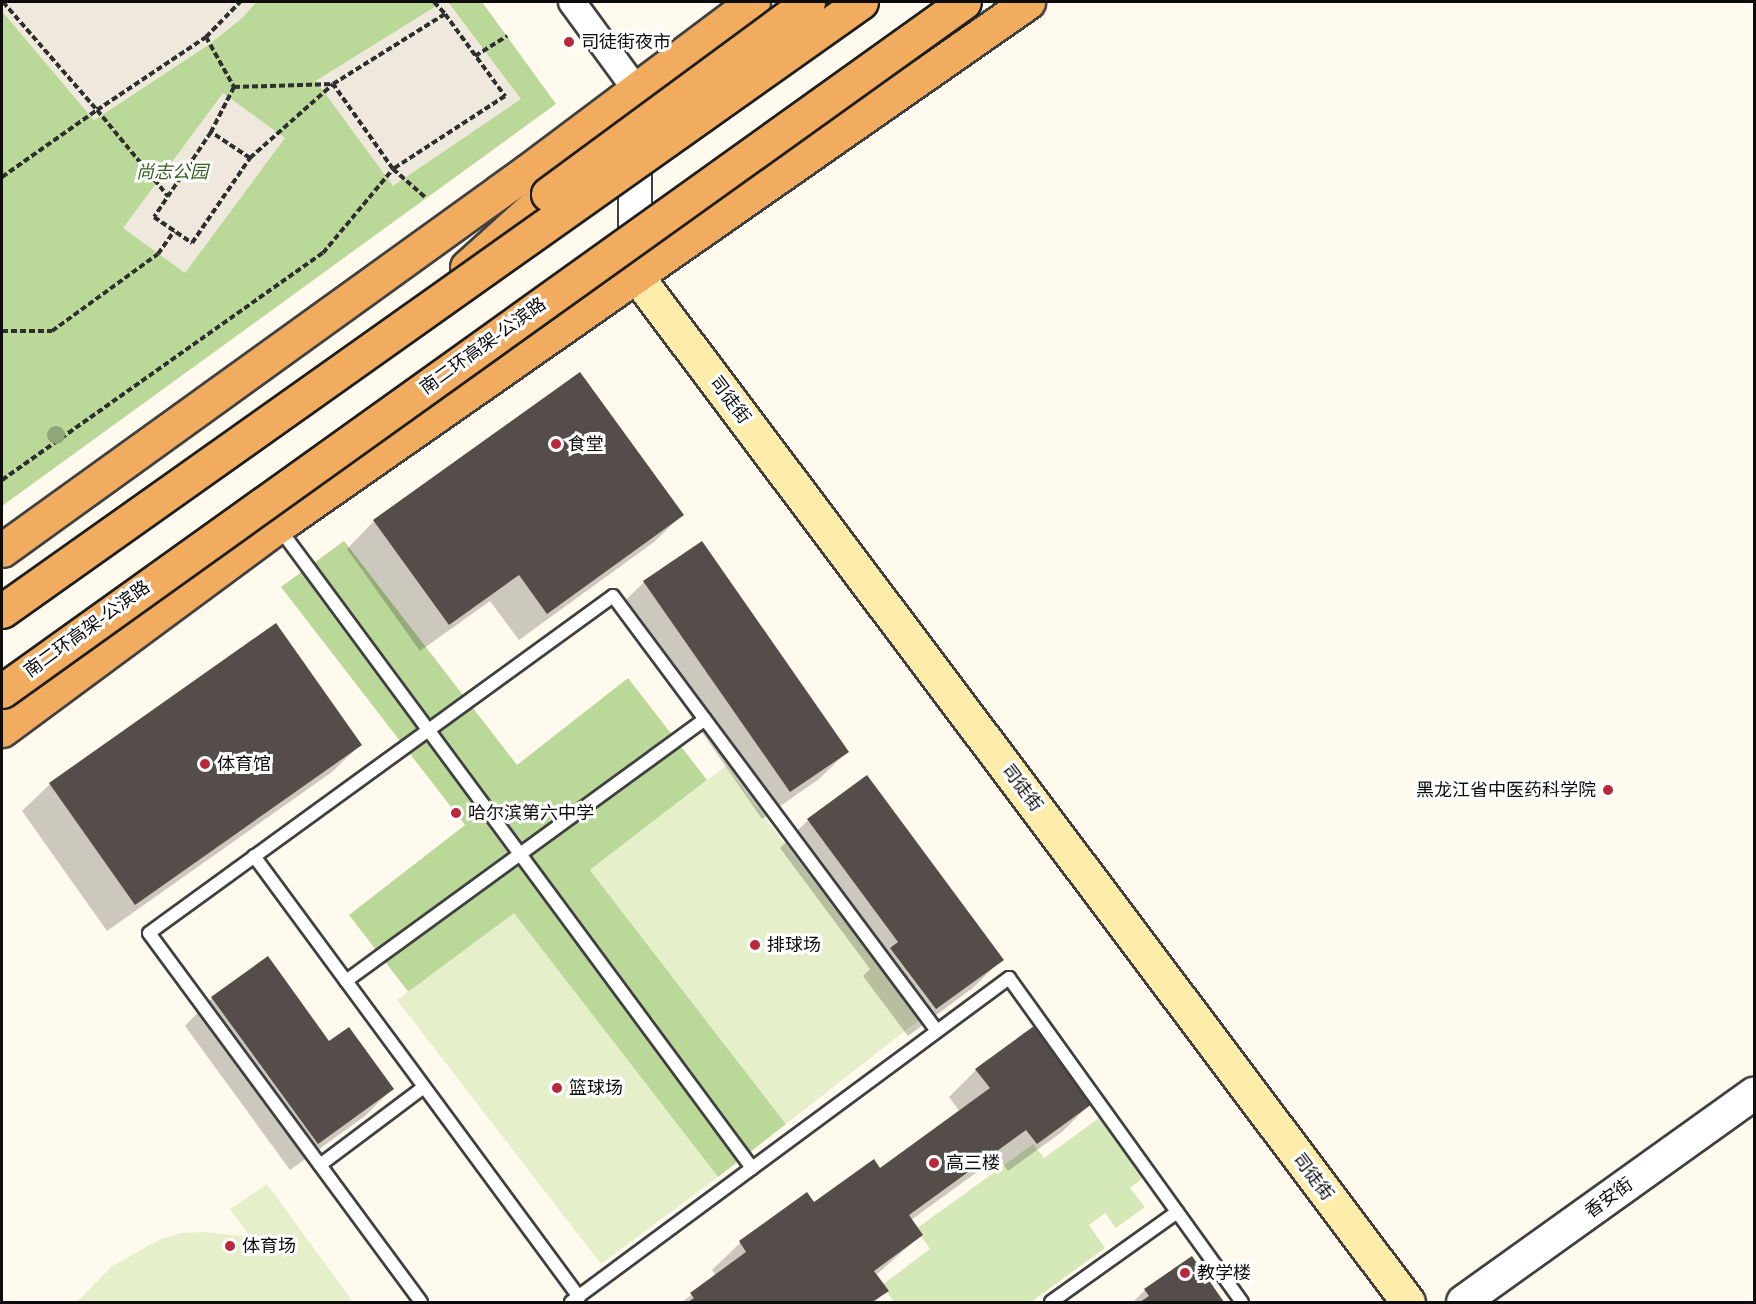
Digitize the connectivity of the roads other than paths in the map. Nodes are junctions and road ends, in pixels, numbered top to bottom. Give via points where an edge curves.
1 (572, 2) edge
2 (753, 2) edge
3 (808, 2) edge
4 (861, 2) edge
5 (964, 2) edge
6 (1028, 2) edge
7 (635, 88) junction
8 (635, 274) junction
9 (402, 326) junction
10 (278, 526) junction
11 (2, 550) edge
12 (2, 611) edge
13 (2, 691) edge
14 (705, 719) junction
15 (2, 730) edge
16 (428, 730) junction
17 (520, 854) junction
18 (254, 856) junction
19 (346, 981) junction
20 (938, 1031) junction
21 (424, 1087) junction
22 (1755, 1094) edge
23 (320, 1165) junction
24 (752, 1168) junction
25 (1177, 1212) junction
26 (575, 1300) edge
27 (421, 1302) edge
28 (1051, 1302) edge
29 (1242, 1302) edge
30 (1408, 1302) edge
31 (1463, 1302) edge

1 - 7 street
2 - 7 highway
3 - 9 highway, bridge via 548,194
4 - 9 highway, bridge
5 - 13 highway, 南二环高架-公滨路, bridge
6 - 8 highway
7 - 8 street
7 - 11 highway via 530,170
8 - 10 highway
8 - 30 main road, 司徒街
9 - 12 highway, bridge
10 - 15 highway
10 - 16 lane
14 - 16 lane via 613,596
14 - 17 lane
14 - 20 lane
16 - 17 lane
16 - 18 lane
17 - 19 lane
17 - 24 lane
18 - 19 lane
18 - 23 lane via 149,933
19 - 21 lane
20 - 24 lane
20 - 25 lane via 1009,978
21 - 23 lane
21 - 26 lane
22 - 31 street, 香安街
23 - 27 lane
24 - 26 lane
25 - 28 lane
25 - 29 lane

